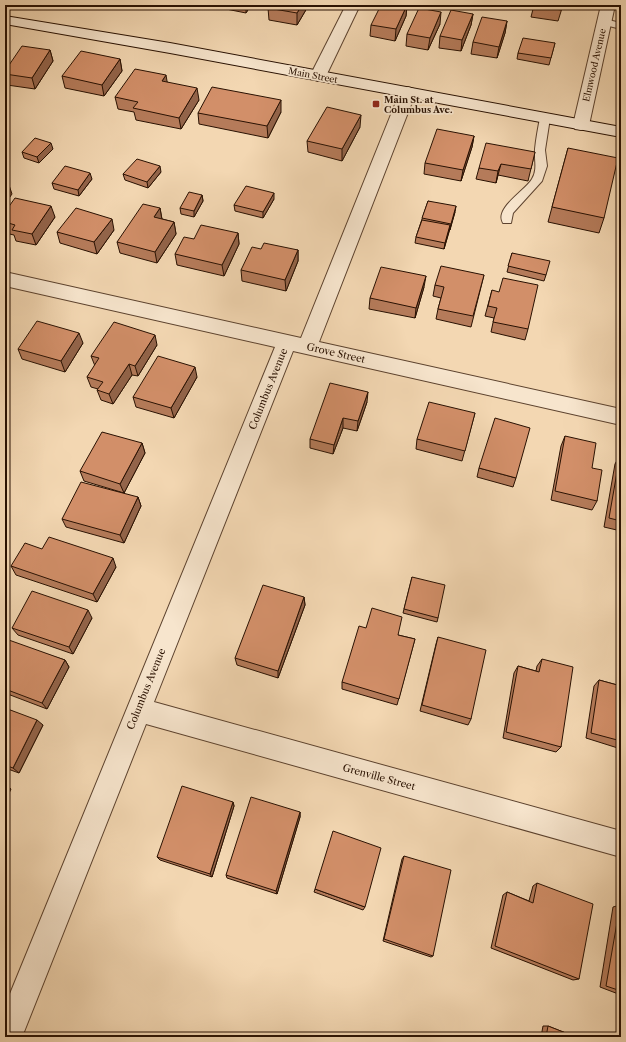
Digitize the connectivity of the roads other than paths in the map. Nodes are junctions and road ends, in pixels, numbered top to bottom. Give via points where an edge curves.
1 (352, 5) edge
2 (608, 5) edge
3 (5, 20) edge
4 (604, 22) junction
5 (621, 26) edge
6 (318, 76) junction
7 (408, 92) junction
8 (545, 118) junction
9 (581, 125) junction
10 (621, 132) edge
11 (507, 220) dead end
12 (5, 279) edge
13 (297, 344) junction
14 (621, 417) edge
15 (138, 710) junction
16 (621, 844) edge
17 (7, 1037) edge

1 - 6 street
2 - 4 street, Elmwood Avenue
3 - 6 street, Main Street
4 - 5 lane
4 - 9 street, Elmwood Avenue
6 - 7 street, Main Street
7 - 8 street, Main Street
7 - 13 street, Columbus Avenue
8 - 9 street, Main Street
8 - 11 lane via 540,150 542,166 537,181 507,212
9 - 10 street, Main Street
12 - 13 street, Grove Street
13 - 14 street, Grove Street
13 - 15 street, Columbus Avenue
15 - 16 street, Grenville Street
15 - 17 street, Columbus Avenue

